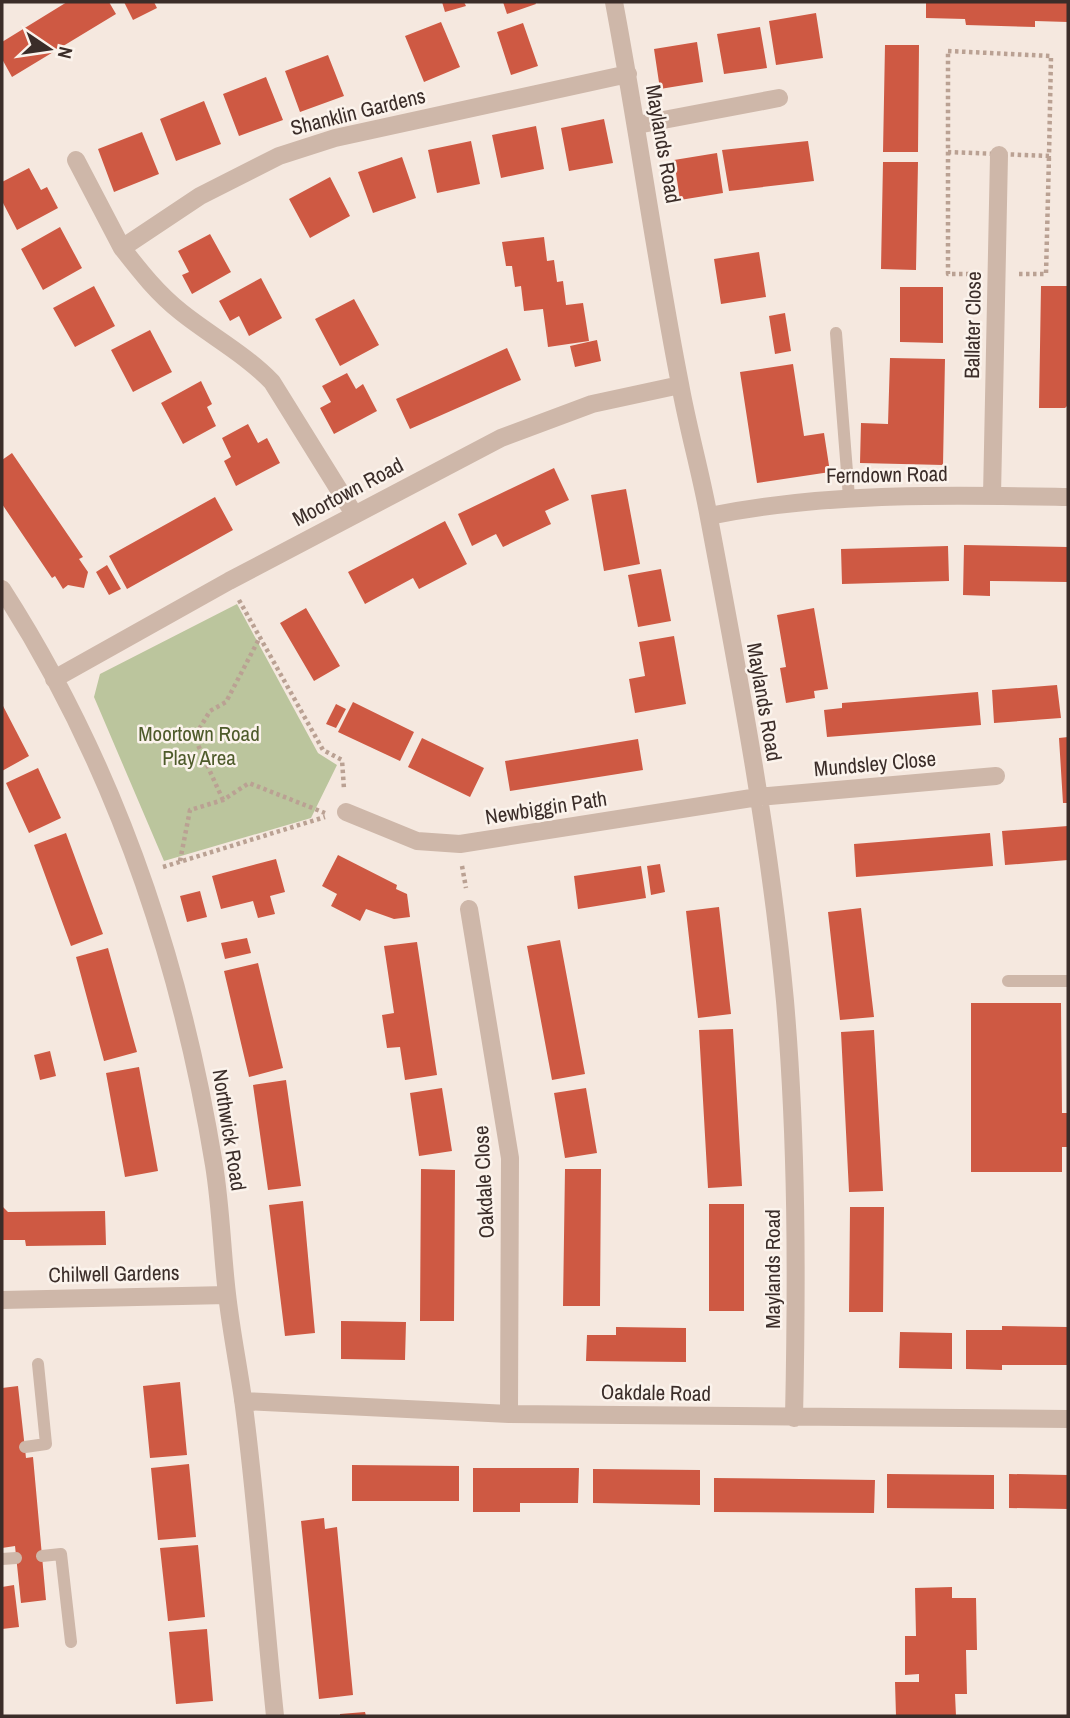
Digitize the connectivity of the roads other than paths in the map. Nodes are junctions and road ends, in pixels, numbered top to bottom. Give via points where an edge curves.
1 (614, 2) edge
2 (628, 74) junction
3 (779, 98) dead end
4 (637, 125) junction
5 (999, 155) road end
6 (76, 160) dead end
7 (122, 247) junction
8 (836, 333) dead end
9 (680, 385) junction
10 (992, 496) junction
11 (849, 497) junction
12 (1068, 497) edge
13 (354, 514) junction
14 (709, 516) junction
15 (2, 589) edge
16 (54, 679) junction
17 (996, 776) dead end
18 (758, 797) junction
19 (346, 812) road end
20 (469, 909) road end
21 (1009, 981) dead end
22 (1068, 981) edge
23 (227, 1295) junction
24 (2, 1300) edge
25 (38, 1364) dead end
26 (243, 1401) junction
27 (509, 1414) junction
28 (794, 1418) junction
29 (1068, 1419) edge
30 (25, 1447) dead end
31 (42, 1556) dead end
32 (16, 1558) dead end
33 (2, 1559) edge
34 (71, 1642) dead end
35 (275, 1716) edge

1 - 2 street, Maylands Road
2 - 4 street, Maylands Road
2 - 7 street, Shanklin Gardens via 335,138 279,156 200,195
3 - 4 street
4 - 9 street, Maylands Road
5 - 10 street, Ballater Close
6 - 7 street
7 - 13 street via 153,288 254,363 272,382
8 - 11 lane
9 - 13 street, Moortown Road via 550,418 501,438
9 - 14 street, Maylands Road
10 - 11 street, Ferndown Road
10 - 12 street, Ferndown Road
11 - 14 street, Ferndown Road via 777,503
13 - 16 street, Moortown Road
14 - 18 street, Maylands Road
15 - 16 street, Northwick Road
16 - 23 street, Northwick Road via 104,779 174,976 215,1169
17 - 18 street, Mundsley Close
18 - 19 street, Newbiggin Path via 460,844 417,841
18 - 28 street, Maylands Road via 785,999 794,1136
20 - 27 street, Oakdale Close via 510,1157
21 - 22 lane
23 - 24 street, Chilwell Gardens
23 - 26 street, Northwick Road
25 - 30 lane via 46,1444
26 - 27 street, Oakdale Road
26 - 35 street, Northwick Road
27 - 28 street, Oakdale Road
28 - 29 street, Oakdale Road
31 - 34 lane via 61,1555
32 - 33 lane

